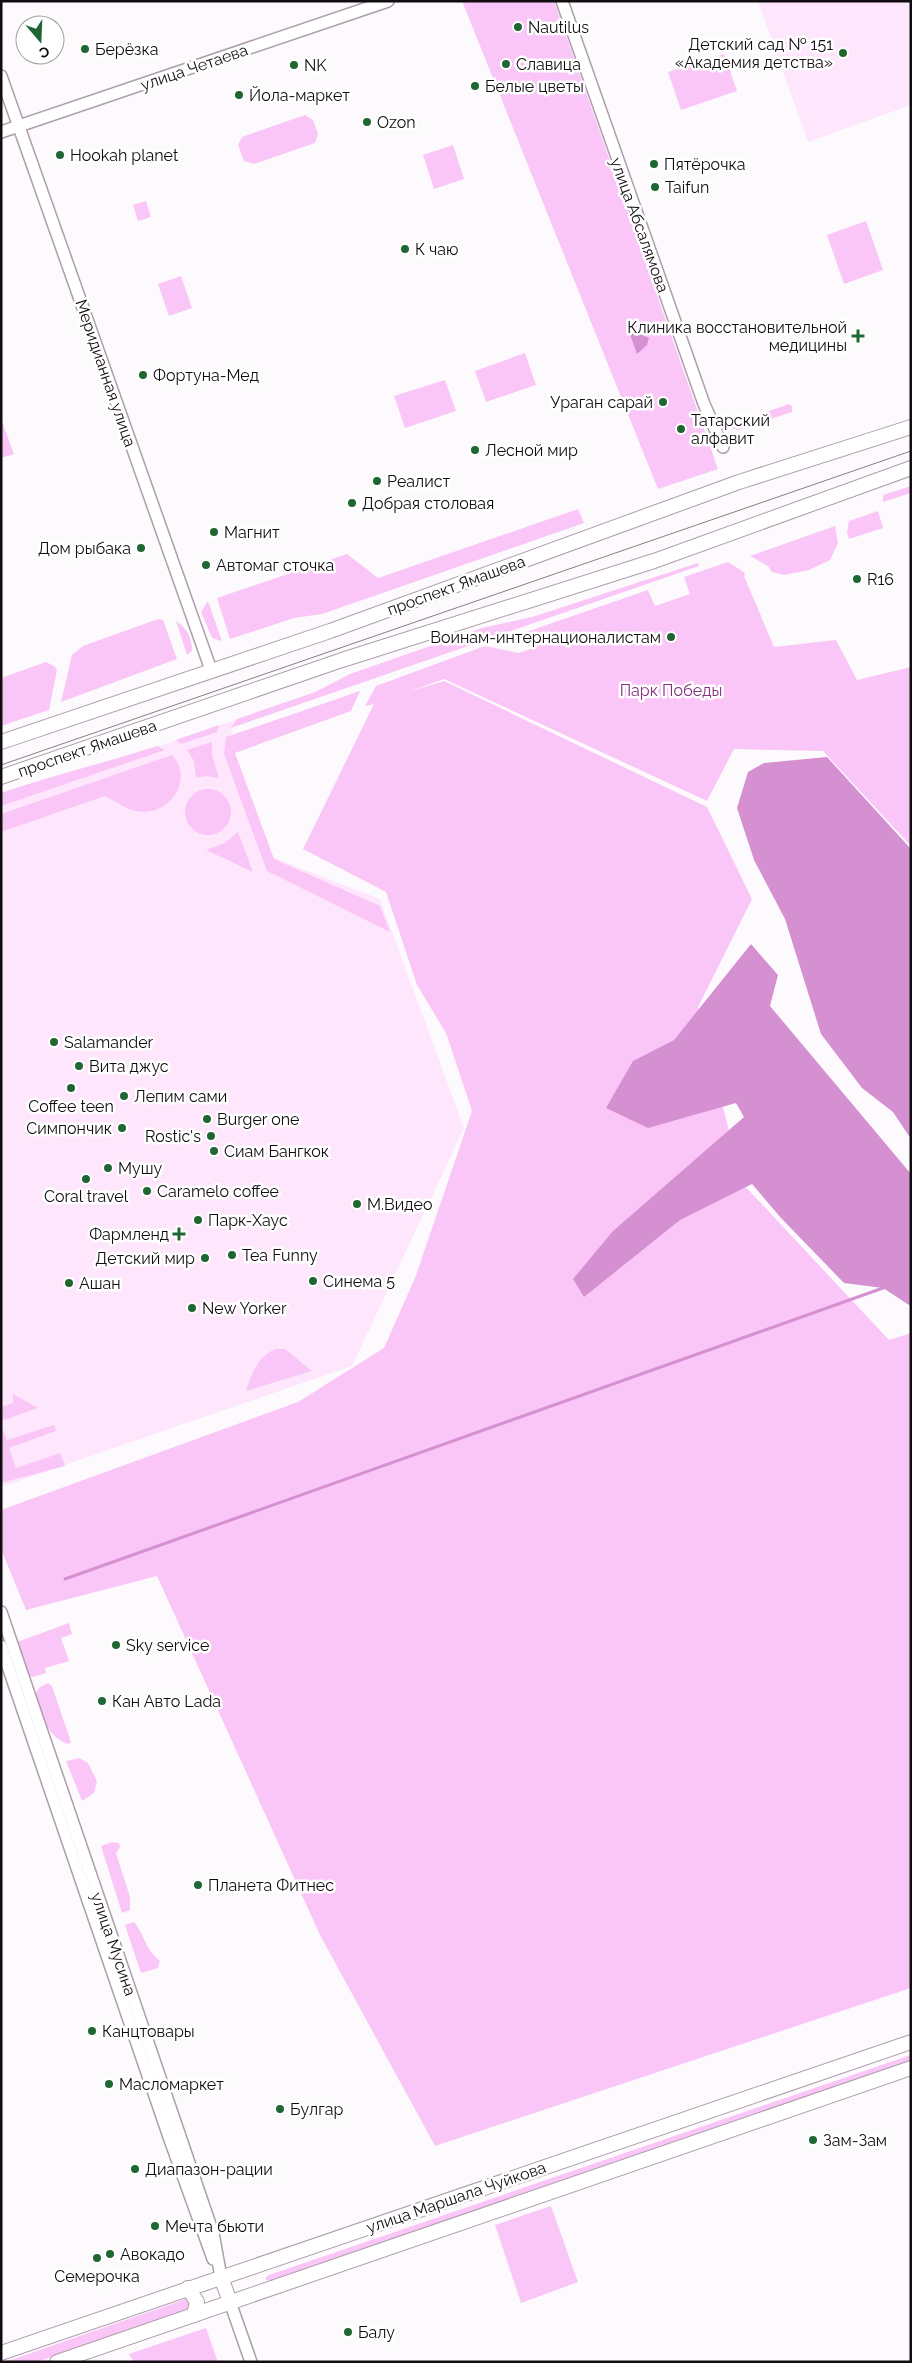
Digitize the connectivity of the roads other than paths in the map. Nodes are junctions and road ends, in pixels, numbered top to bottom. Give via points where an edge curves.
1 (388, 1) edge
2 (562, 1) edge
3 (1, 76) edge
4 (19, 126) junction
5 (1, 132) edge
6 (911, 427) edge
7 (723, 447) dead end
8 (911, 468) edge
9 (211, 670) junction
10 (1, 742) edge
11 (1, 777) edge
12 (1, 1612) edge
13 (1, 1646) edge
14 (911, 2042) edge
15 (911, 2068) edge
16 (221, 2277) junction
17 (188, 2288) junction
18 (230, 2302) junction
19 (194, 2315) junction
20 (1, 2353) edge
21 (57, 2362) edge
22 (251, 2362) edge

1 - 4 street, улица Четаева
2 - 7 street, улица Абсалямова
3 - 4 street, Меридианная улица
4 - 5 street, улица Четаева
4 - 9 street, Меридианная улица
6 - 9 main road, проспект Ямашева via 739,482 330,631
8 - 11 main road, проспект Ямашева via 654,561 342,660
9 - 10 main road, проспект Ямашева
12 - 16 street, улица Мусина via 213,2233
13 - 16 street, улица Мусина via 175,2155
14 - 16 main road, улица Маршала Чуйкова
15 - 18 main road, улица Маршала Чуйкова
16 - 17 main road, улица Маршала Чуйкова
16 - 18 main road, улица Мусина
17 - 19 main road via 196,2302
17 - 20 main road, улица Маршала Чуйкова
18 - 19 main road, улица Маршала Чуйкова
18 - 22 street, улица Мусина
19 - 21 main road, улица Маршала Чуйкова

